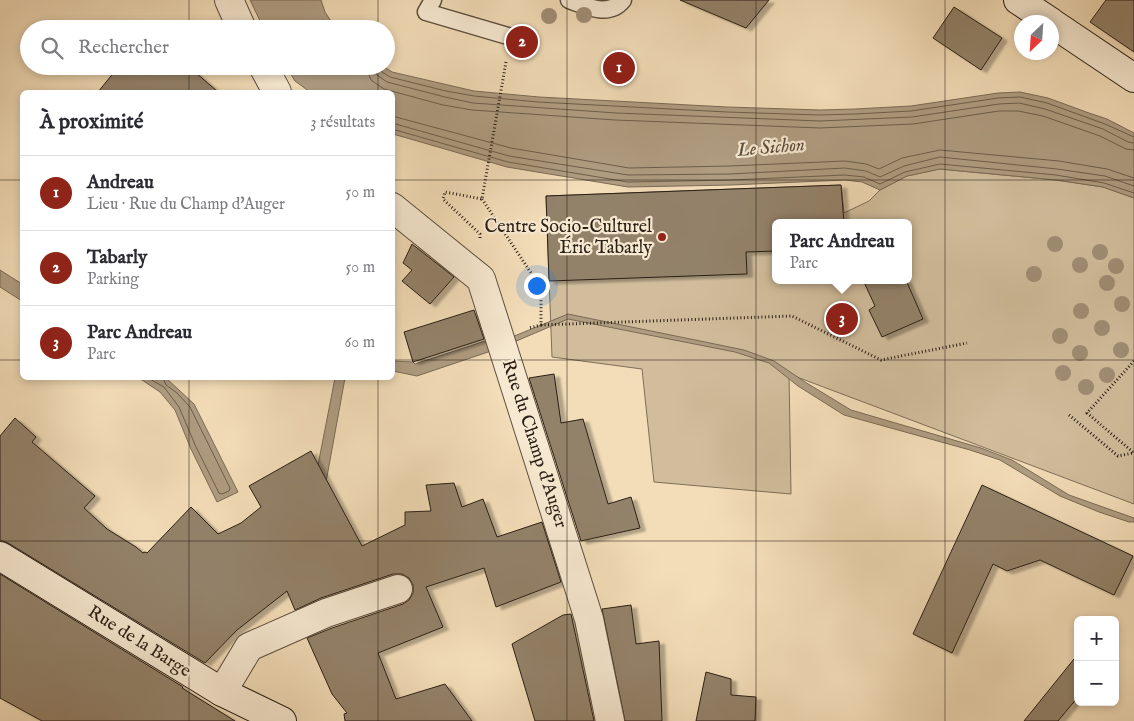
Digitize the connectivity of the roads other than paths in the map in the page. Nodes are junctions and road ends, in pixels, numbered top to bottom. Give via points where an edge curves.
1 (229, 0) edge
2 (433, 0) edge
3 (569, 0) edge
4 (623, 0) edge
5 (1018, 0) edge
6 (1040, 15) edge
7 (238, 20) edge
8 (1059, 28) edge
9 (510, 37) dead end
10 (268, 75) edge
11 (1134, 78) edge
12 (276, 90) edge
13 (395, 209) edge
14 (0, 556) edge
15 (398, 589) dead end
16 (222, 692) junction
17 (282, 721) edge
18 (610, 721) edge

1 - 7 street
2 - 9 lane via 426,12
3 - 4 lane via 598,11 619,5
5 - 6 street
8 - 11 street
10 - 12 street
13 - 18 street, Rue du Champ d'Auger via 482,279 589,619
14 - 16 street, Rue de la Barge
15 - 16 street via 326,613 249,647
16 - 17 street, Rue de la Barge

